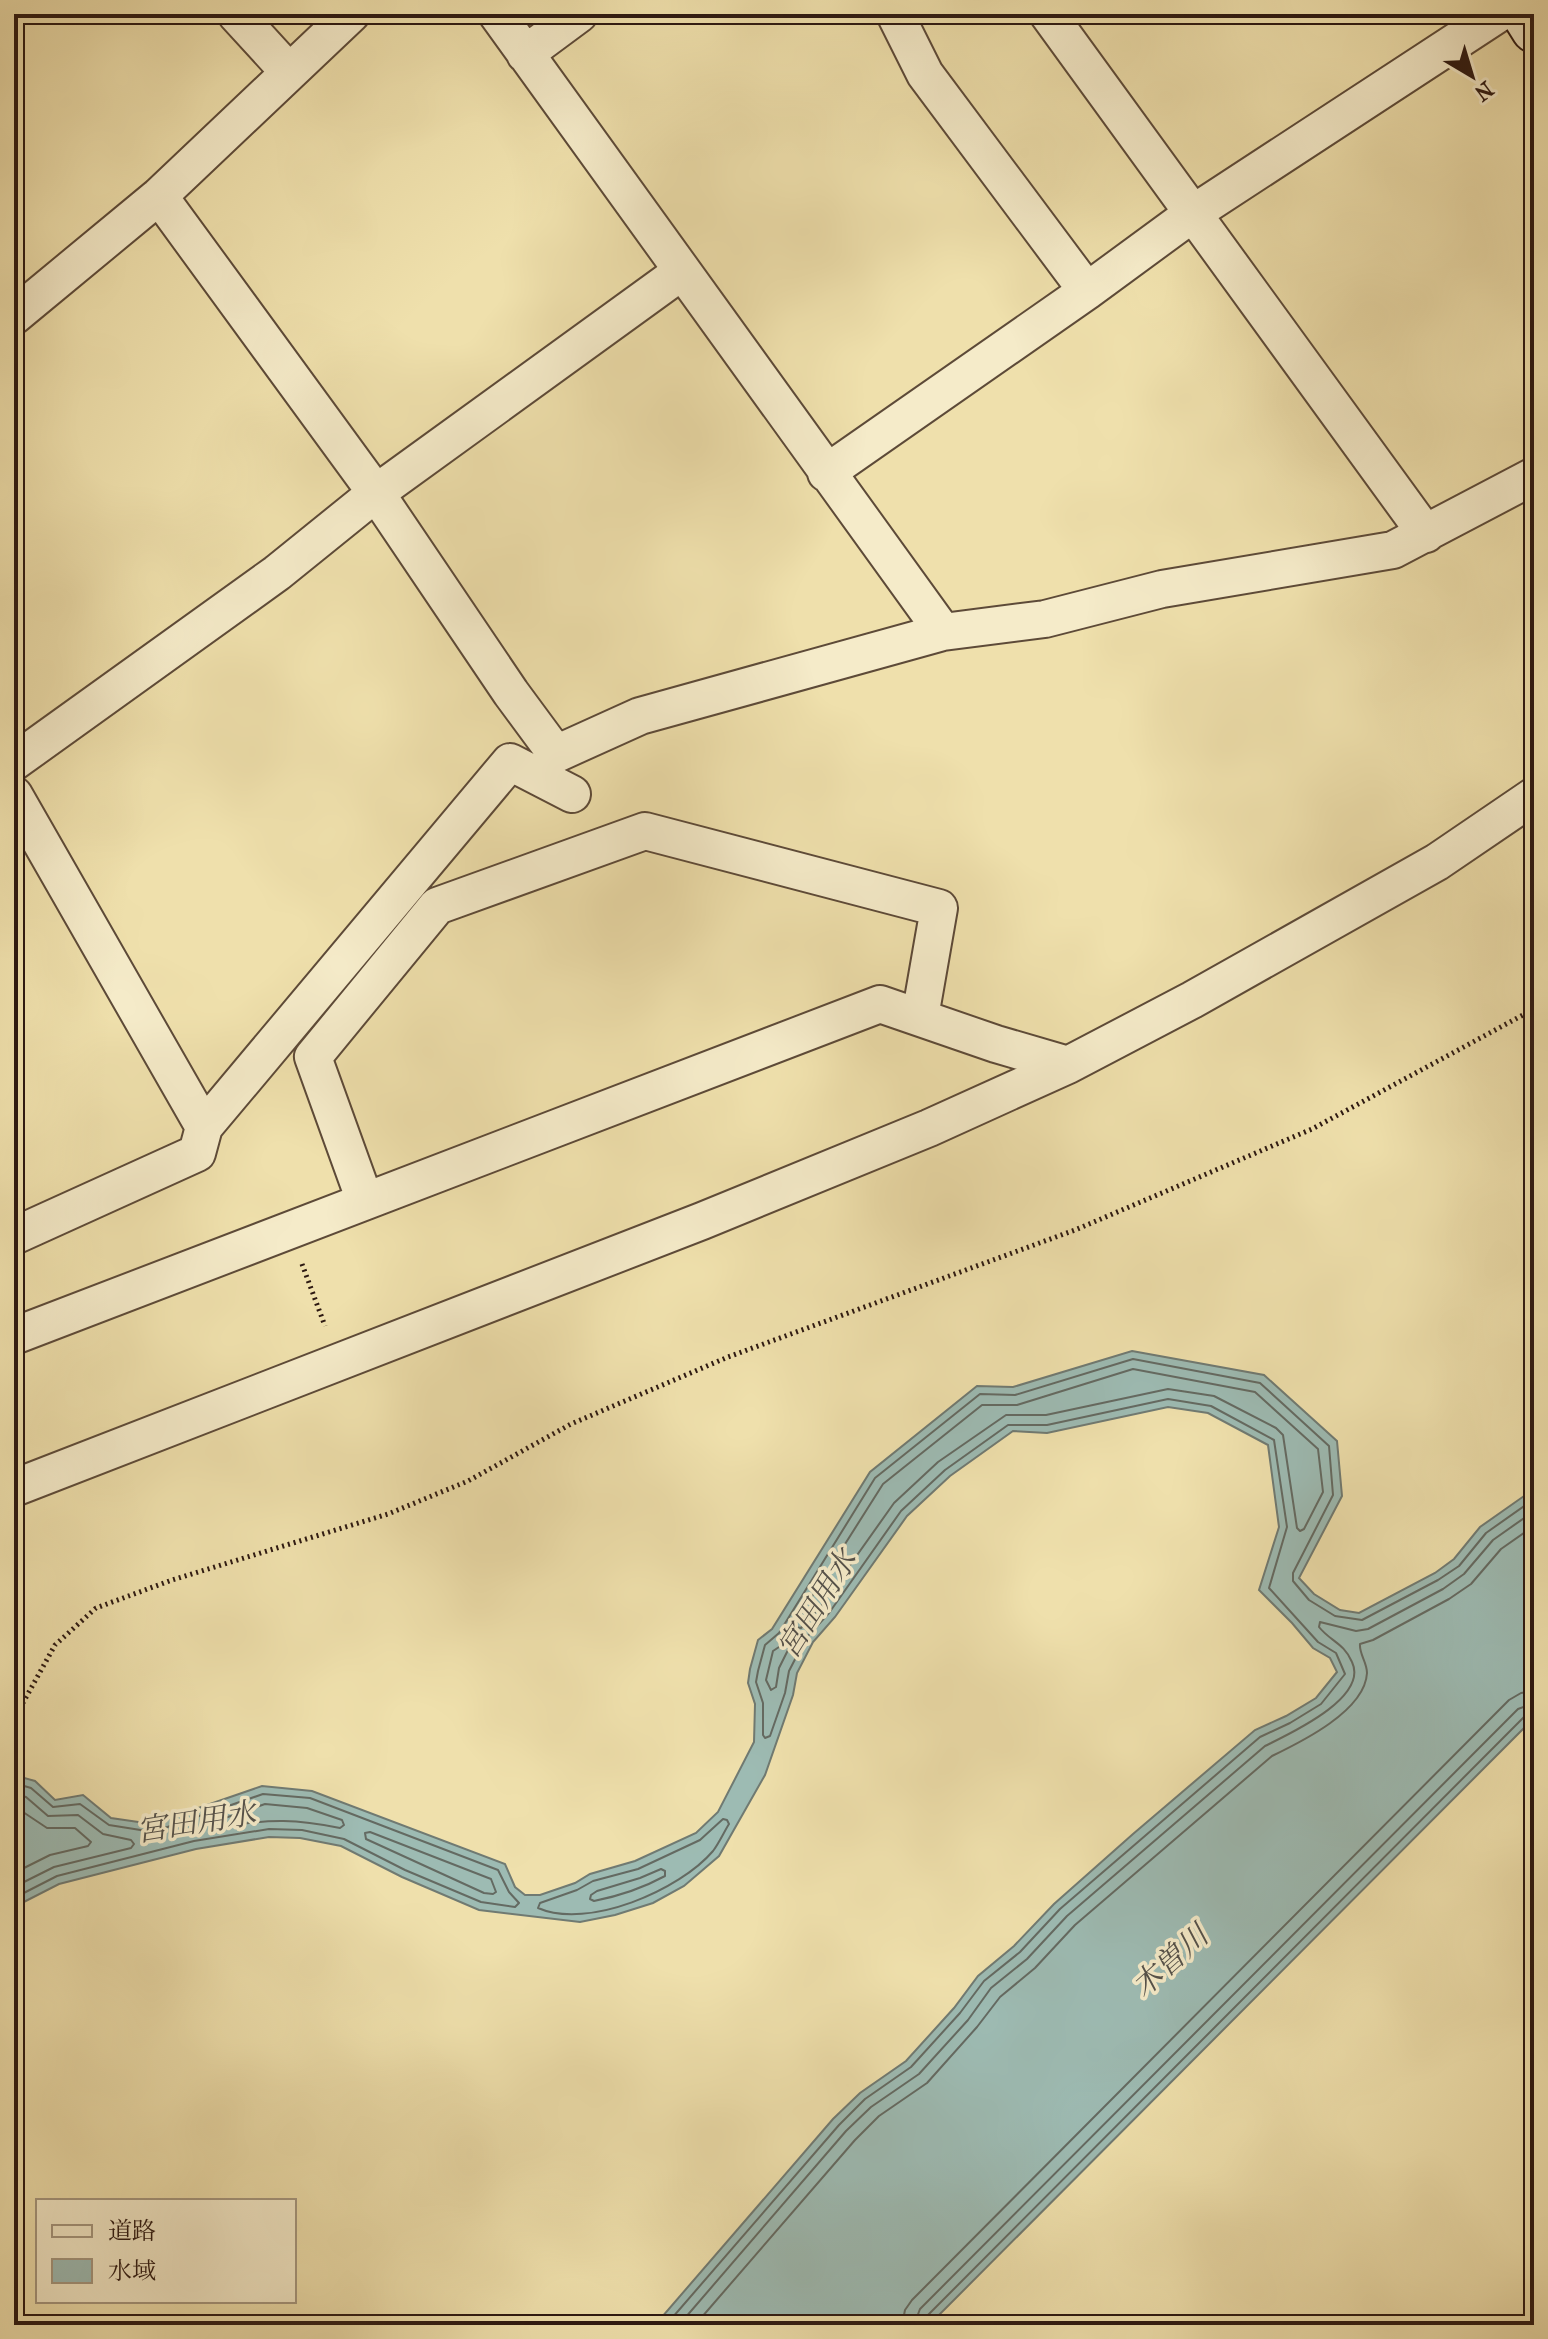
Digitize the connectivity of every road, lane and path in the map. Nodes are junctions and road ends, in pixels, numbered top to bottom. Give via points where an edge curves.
1 (236, 14) edge
2 (351, 14) edge
3 (497, 14) edge
4 (579, 14) edge
5 (895, 14) edge
6 (1048, 14) edge
7 (1498, 14) edge
8 (1524, 14) edge
9 (1534, 30) edge
10 (525, 54) junction
11 (289, 72) junction
12 (159, 196) junction
13 (1192, 214) junction
14 (681, 272) junction
15 (1087, 291) junction
16 (14, 316) edge
17 (826, 473) junction
18 (1534, 476) edge
19 (376, 493) junction
20 (1426, 534) junction
21 (943, 632) junction
22 (14, 762) edge
23 (572, 794) dead end
24 (14, 795) edge
25 (1534, 796) edge
26 (1534, 1009) edge
27 (920, 1017) junction
28 (1068, 1065) junction
29 (204, 1127) junction
30 (365, 1201) junction
31 (289, 1229) junction
32 (14, 1236) edge
33 (16, 1328) edge
34 (339, 1364) junction
35 (14, 1488) edge
36 (14, 1719) edge

1 - 11 street
2 - 11 street
3 - 10 street
4 - 10 street
5 - 15 street via 925,74
6 - 13 street
7 - 13 street
8 - 9 main road
10 - 14 street
11 - 12 street
12 - 16 street
12 - 19 street
13 - 15 street
13 - 20 street
14 - 17 street
14 - 19 street
15 - 17 street
17 - 21 street
18 - 20 street
19 - 21 street via 556,754 640,716
19 - 22 street via 277,573
20 - 21 street via 1393,550 1162,589 1045,619
23 - 29 street via 510,762
24 - 29 street
25 - 28 street via 1437,862
26 - 36 path via 1312,1129 1075,1230 728,1357 571,1424 468,1481 388,1514 96,1608 55,1645
27 - 28 street
27 - 30 street via 880,1004
27 - 30 street via 939,908 645,831 437,906 313,1057
28 - 34 street via 759,1198
29 - 32 street via 197,1153
30 - 31 street
31 - 33 street
31 - 34 path
34 - 35 street

